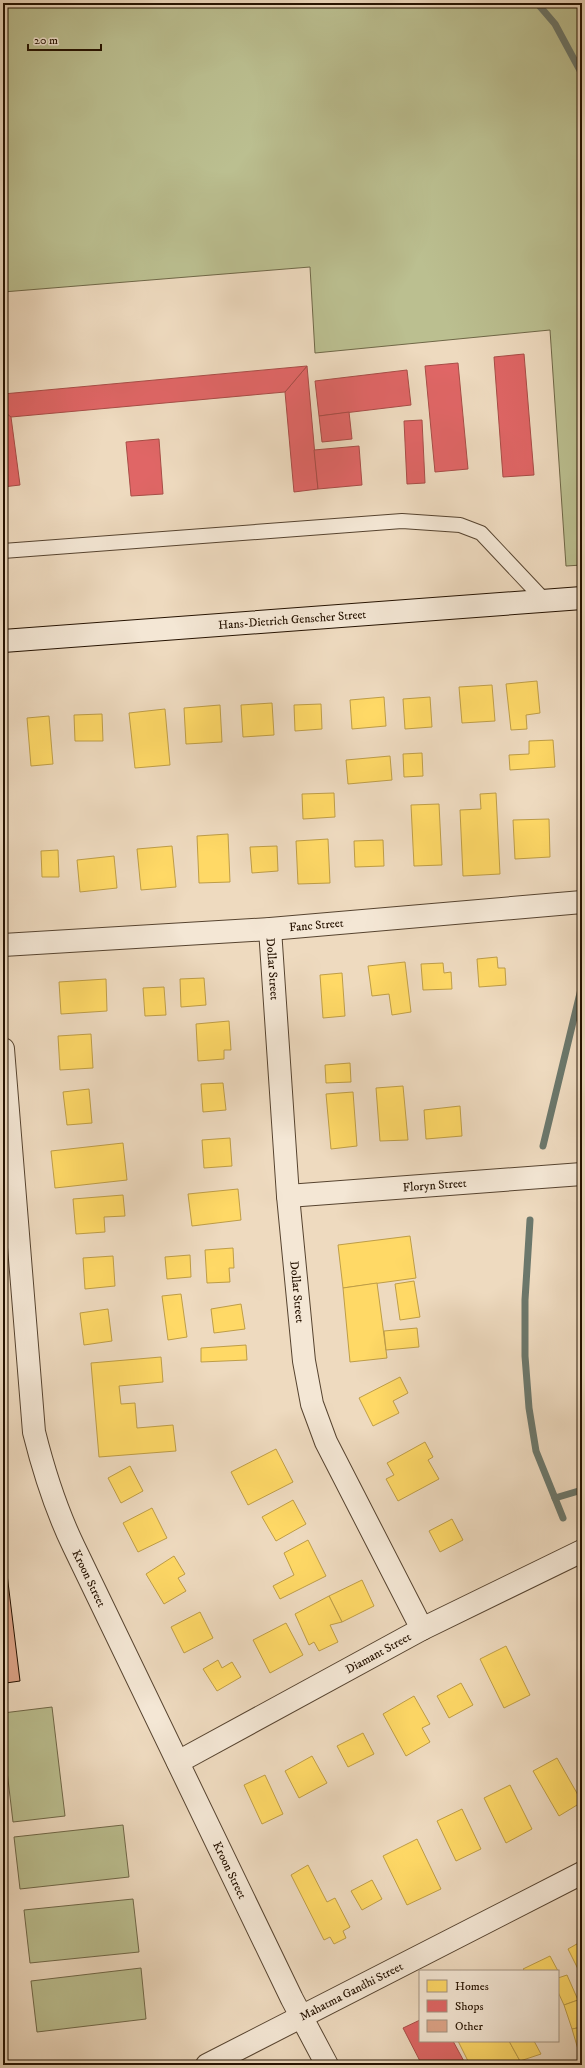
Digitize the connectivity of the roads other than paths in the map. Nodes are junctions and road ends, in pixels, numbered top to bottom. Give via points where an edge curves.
1 (3, 551) edge
2 (582, 598) edge
3 (545, 601) junction
4 (3, 641) edge
5 (582, 902) edge
6 (270, 929) junction
7 (3, 945) edge
8 (3, 1049) edge
9 (582, 1174) edge
10 (288, 1196) junction
11 (582, 1551) edge
12 (422, 1629) junction
13 (178, 1762) junction
14 (582, 1873) edge
15 (301, 2016) junction
16 (207, 2065) edge
17 (327, 2065) edge

1 - 3 lane via 402,521 460,525 481,533
2 - 3 street, Hans-Dietrich Genscher Street
3 - 4 street, Hans-Dietrich Genscher Street
5 - 6 street, Fanc Street
6 - 7 street, Fanc Street
6 - 10 street, Dollar Street
8 - 13 street, Kroon Street via 34,1432 45,1476 60,1518
9 - 10 street, Floryn Street
10 - 12 street, Dollar Street via 304,1361 312,1404 326,1442
11 - 12 street, Diamant Street
12 - 13 street, Diamant Street
13 - 15 street, Kroon Street
14 - 15 street, Mahatma Gandhi Street
15 - 16 street, Mahatma Gandhi Street
15 - 17 street, Kroon Street

